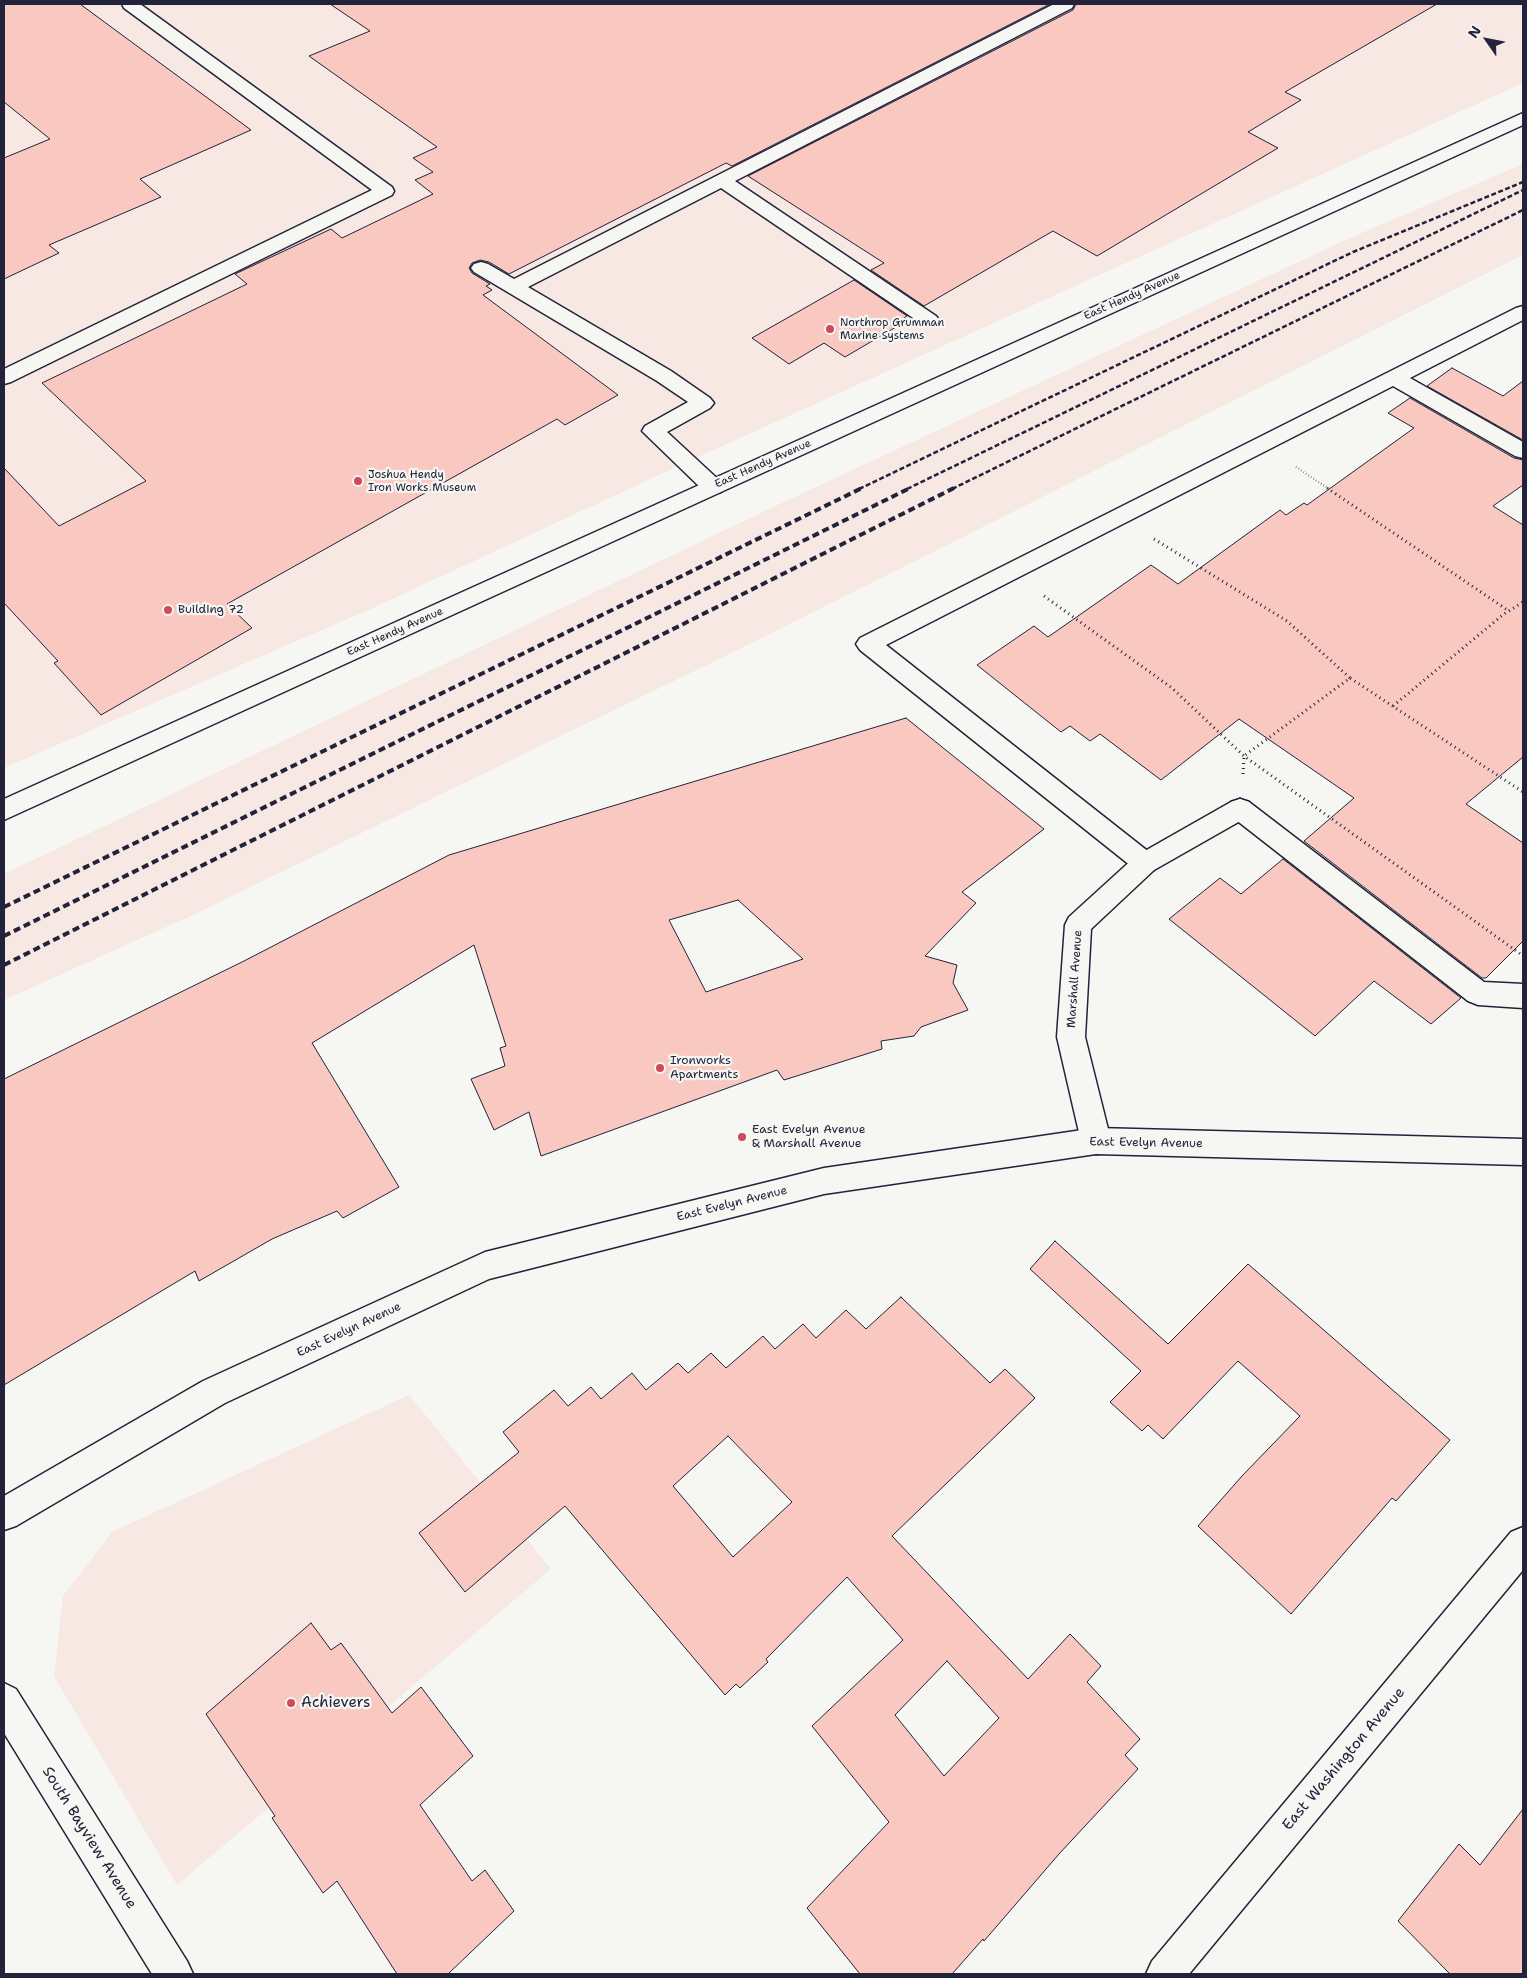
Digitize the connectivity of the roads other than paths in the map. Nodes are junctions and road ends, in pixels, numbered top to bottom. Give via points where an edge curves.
1 (130, 4) edge
2 (1066, 4) edge
3 (1523, 118) edge
4 (722, 180) junction
5 (481, 268) dead end
6 (513, 287) junction
7 (1523, 312) edge
8 (929, 320) dead end
9 (4, 376) edge
10 (1394, 378) junction
11 (1523, 451) edge
12 (713, 487) junction
13 (4, 810) edge
14 (1145, 863) junction
15 (1523, 996) edge
16 (1096, 1141) junction
17 (1523, 1152) edge
18 (4, 1514) edge
19 (1523, 1544) edge
20 (4, 1701) edge
21 (174, 1974) edge
22 (1165, 1974) edge

1 - 9 street via 385,191
2 - 4 street
3 - 12 street, East Hendy Avenue
4 - 6 street
4 - 8 street
5 - 6 street
6 - 12 street via 704,403 653,431
7 - 10 street
10 - 11 street
10 - 14 street via 868,644
12 - 13 street, East Hendy Avenue
14 - 15 street, Marshall Avenue via 1240,809 1478,993
14 - 16 street, Marshall Avenue via 1078,925 1071,1037
16 - 17 street, East Evelyn Avenue
16 - 18 street, East Evelyn Avenue via 824,1181 485,1266 214,1392
19 - 22 street, East Washington Avenue
20 - 21 street, South Bayview Avenue

